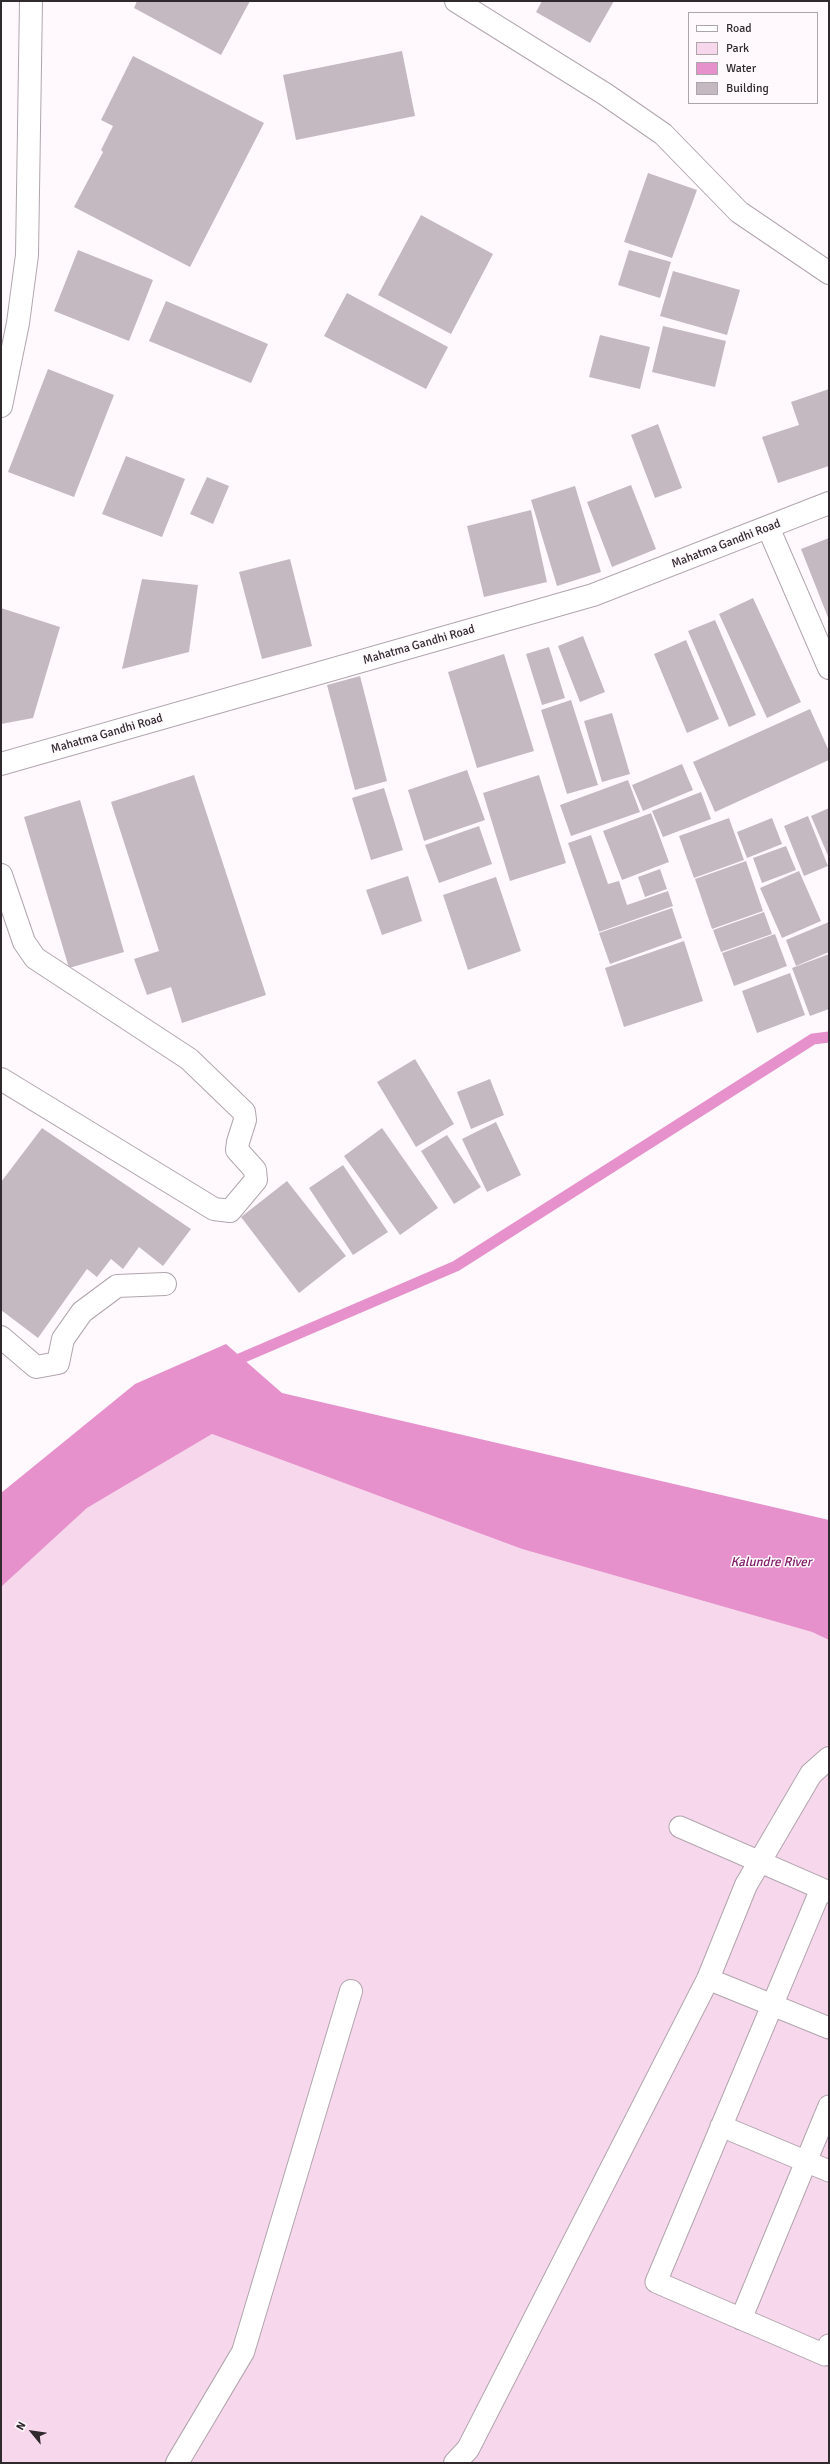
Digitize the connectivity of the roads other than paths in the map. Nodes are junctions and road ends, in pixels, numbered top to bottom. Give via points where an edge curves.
1 (31, 1) edge
2 (456, 1) edge
3 (829, 273) edge
4 (1, 406) edge
5 (829, 504) edge
6 (768, 528) junction
7 (829, 668) edge
8 (1, 764) edge
9 (1, 875) edge
10 (1, 1079) edge
11 (165, 1284) dead end
12 (1, 1337) edge
13 (829, 1758) edge
14 (680, 1827) dead end
15 (759, 1862) junction
16 (825, 1890) edge
17 (708, 1979) junction
18 (351, 1991) dead end
19 (773, 2005) junction
20 (829, 2028) edge
21 (829, 2106) edge
22 (721, 2126) junction
23 (806, 2162) junction
24 (829, 2171) edge
25 (741, 2319) junction
26 (829, 2345) edge
27 (177, 2463) edge
28 (456, 2463) edge

1 - 4 street via 27,255 18,324
2 - 3 street via 605,94 663,134 739,212
5 - 6 street, Mahatma Gandhi Road
6 - 7 street
6 - 8 street, Mahatma Gandhi Road via 593,595
9 - 10 street via 24,942 35,958 189,1059 244,1112 246,1120 237,1150 255,1170 256,1180 230,1211 214,1208
11 - 12 street via 117,1286 82,1312 62,1338 58,1363 36,1367
13 - 15 street via 811,1774
14 - 15 lane
15 - 16 lane
15 - 17 street via 746,1886
16 - 19 lane
17 - 19 lane
17 - 28 street via 468,2449
18 - 27 street via 243,2352
19 - 20 lane
19 - 22 lane
21 - 23 lane
22 - 23 lane
22 - 25 lane via 656,2282
23 - 24 lane
23 - 25 lane
25 - 26 lane via 825,2355

